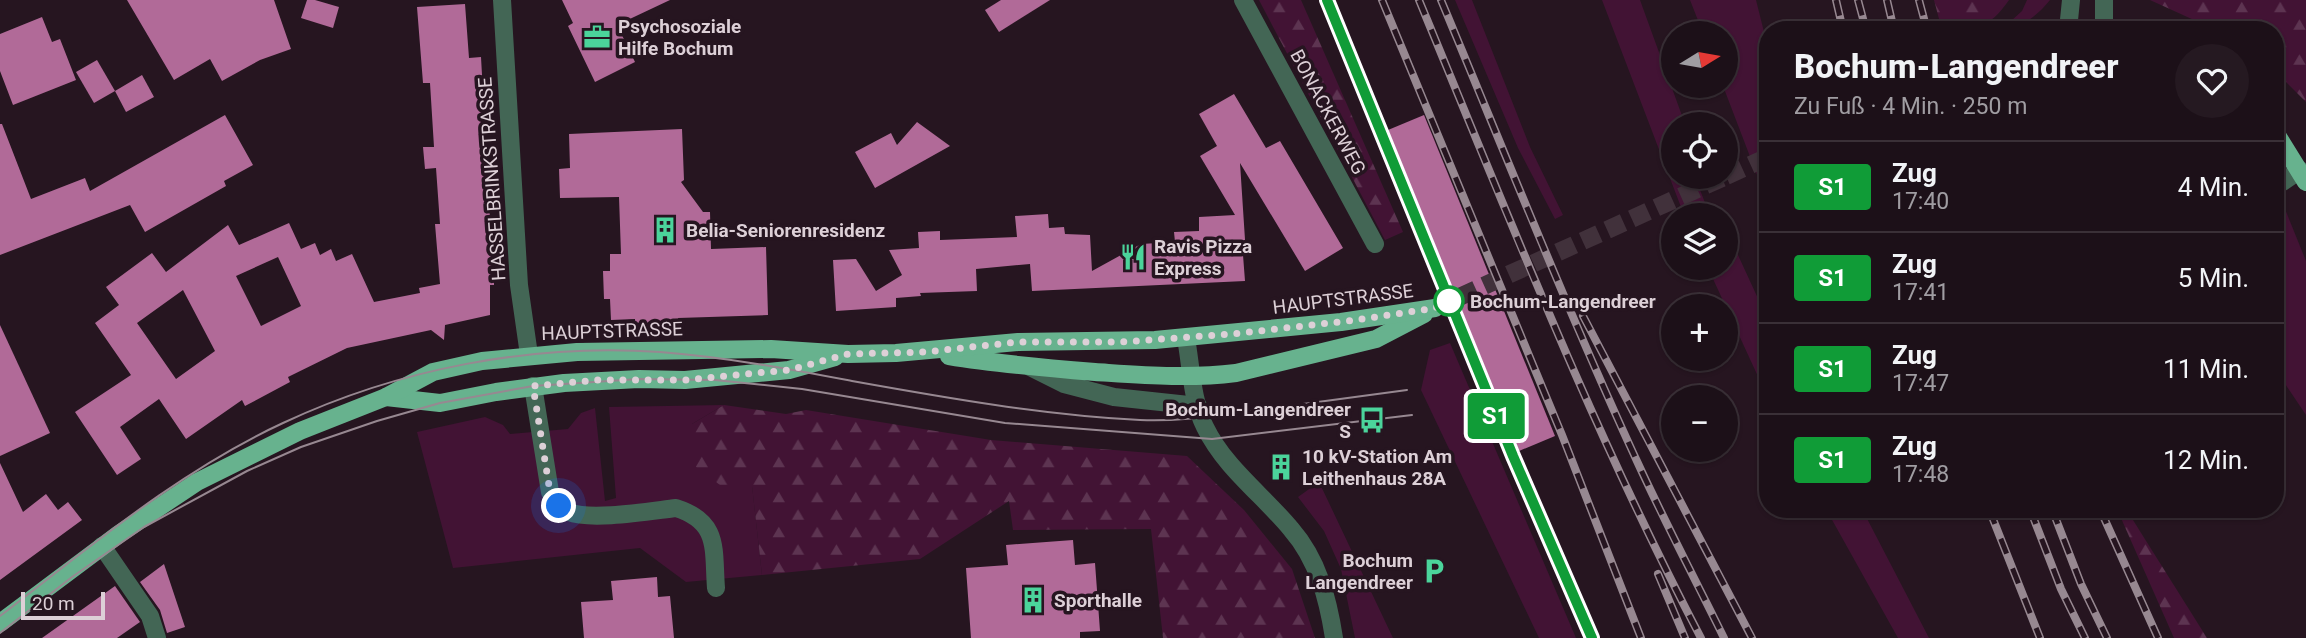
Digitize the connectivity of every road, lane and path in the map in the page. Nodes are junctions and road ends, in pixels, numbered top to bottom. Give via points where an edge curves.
1 (502, 0) edge
2 (1243, 0) edge
3 (2071, 0) edge
4 (2104, 0) edge
5 (2069, 21) edge
6 (2104, 21) edge
7 (2284, 146) edge
8 (2303, 176) edge
9 (2284, 183) edge
10 (1375, 244) dead end
11 (1186, 338) junction
12 (925, 352) junction
13 (848, 354) junction
14 (529, 355) junction
15 (1030, 367) junction
16 (1192, 377) junction
17 (533, 386) junction
18 (386, 397) junction
19 (1198, 406) junction
20 (102, 546) junction
21 (716, 588) dead end
22 (0, 624) edge
23 (157, 638) edge
24 (1334, 638) edge

1 - 14 street, HASSELBRINKSTRASSE via 519,285
2 - 10 street, BONACKERWEG
3 - 5 street
4 - 6 street
7 - 8 main road
8 - 9 street
11 - 12 main road, HAUPTSTRASSE via 1018,342
11 - 16 street
11 - 16 main road, HAUPTSTRASSE via 1435,308 1366,342 1236,373
12 - 13 main road, HAUPTSTRASSE
12 - 15 main road, HAUPTSTRASSE
13 - 14 main road, HAUPTSTRASSE via 687,349
13 - 17 main road, HAUPTSTRASSE via 789,370
14 - 17 main road
14 - 18 main road, HAUPTSTRASSE via 433,372
15 - 16 main road, HAUPTSTRASSE
15 - 19 street, HAUPTSTRASSE via 1064,384 1114,397
16 - 19 street
17 - 18 main road, HAUPTSTRASSE via 440,403
17 - 21 street via 550,492 559,506 588,515 676,508 688,512 712,534
18 - 20 main road, HAUPTSTRASSE via 235,462
19 - 24 street via 1205,427 1237,474 1293,530 1309,555 1328,600
20 - 22 main road, HAUPTSTRASSE
20 - 23 street via 150,616

